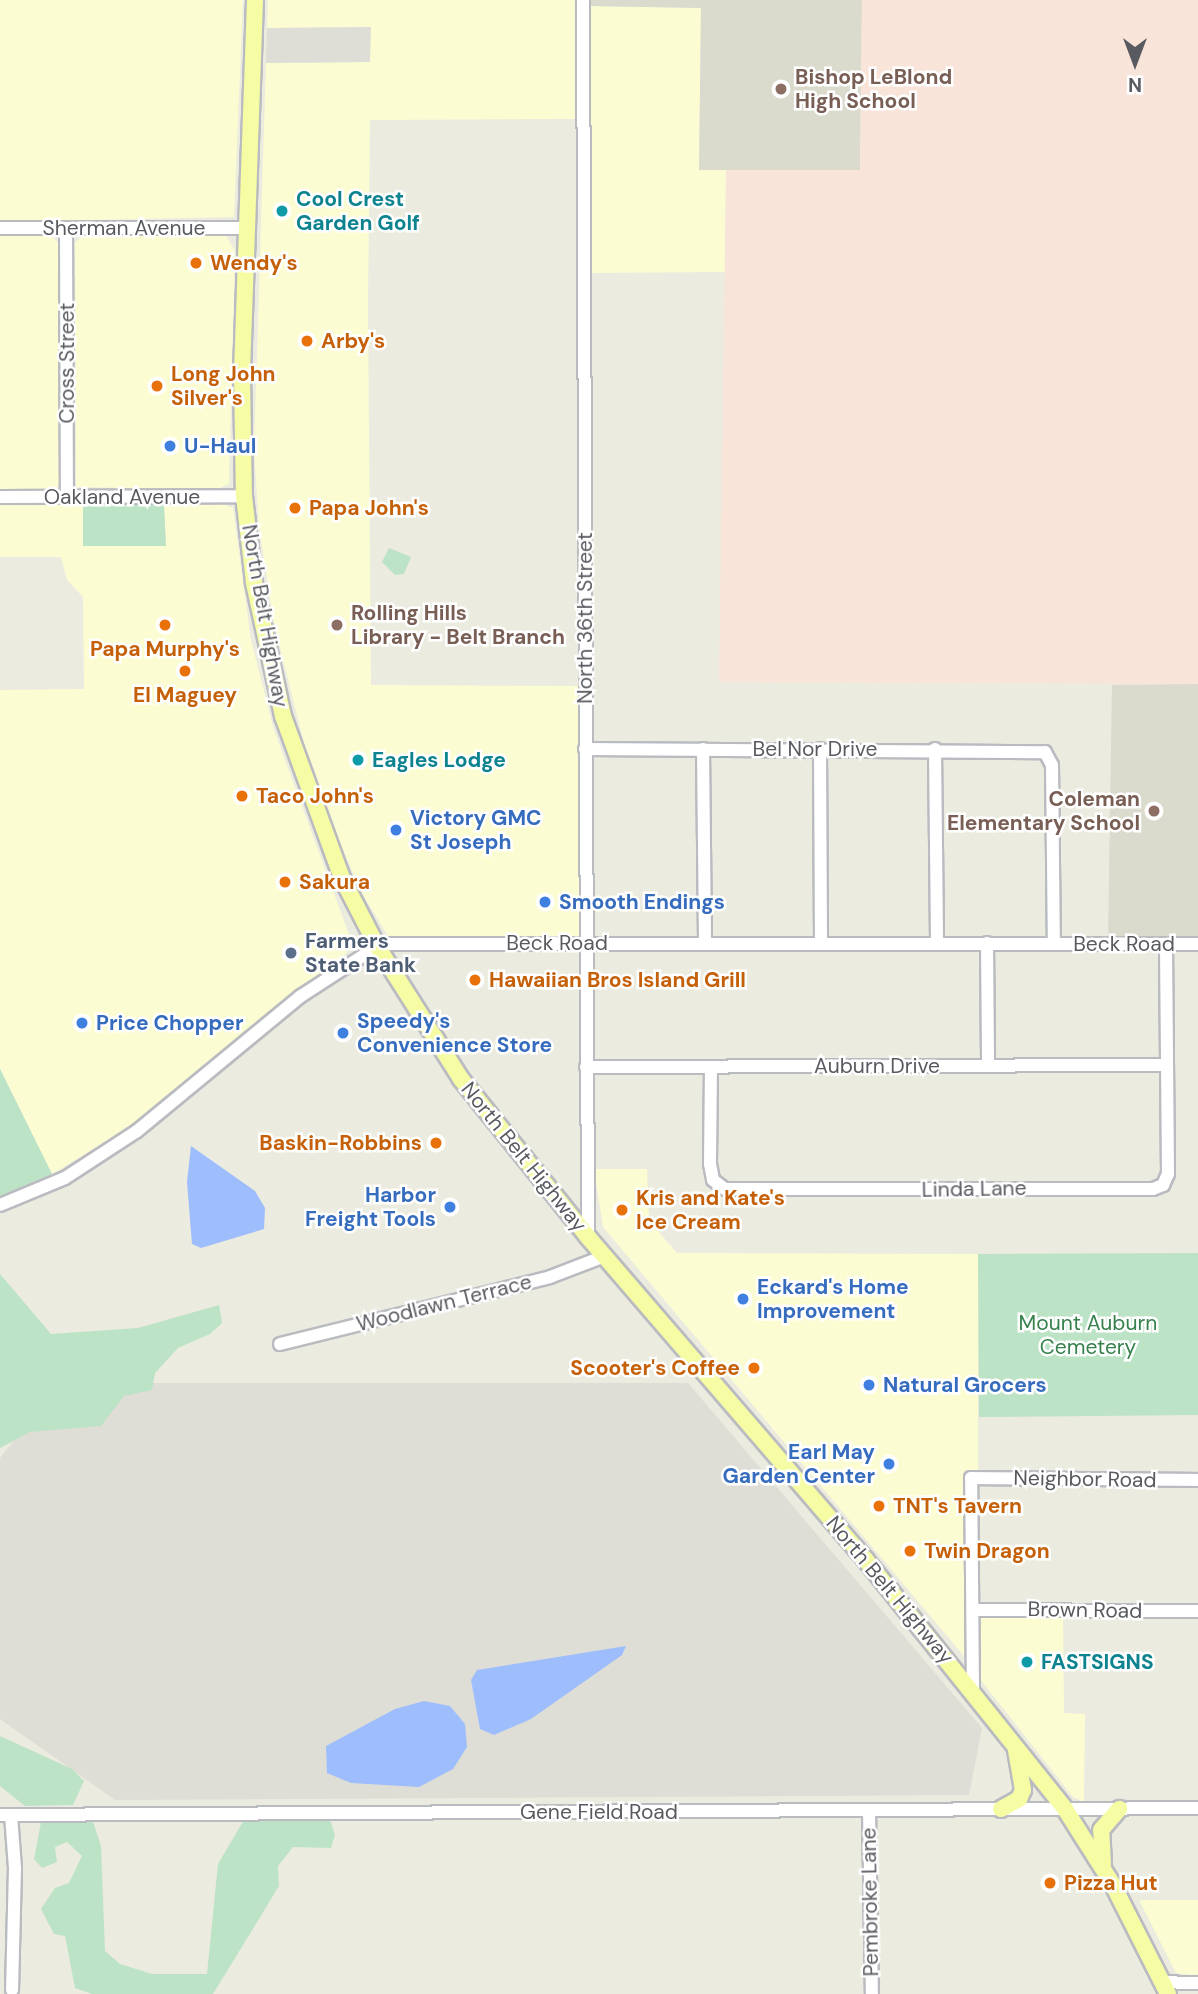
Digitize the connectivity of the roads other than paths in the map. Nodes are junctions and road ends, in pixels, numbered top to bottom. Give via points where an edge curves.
1 (256, 0) edge
2 (583, 0) edge
3 (0, 228) edge
4 (248, 228) junction
5 (66, 229) junction
6 (244, 496) junction
7 (67, 497) junction
8 (0, 498) edge
9 (585, 749) junction
10 (704, 749) junction
11 (935, 749) junction
12 (820, 750) junction
13 (587, 943) junction
14 (705, 943) junction
15 (821, 943) junction
16 (937, 943) junction
17 (987, 943) junction
18 (1054, 943) junction
19 (1166, 944) junction
20 (1198, 944) edge
21 (377, 946) junction
22 (1167, 1065) junction
23 (988, 1066) junction
24 (586, 1067) junction
25 (711, 1067) junction
26 (0, 1205) edge
27 (588, 1237) junction
28 (605, 1256) junction
29 (280, 1343) dead end
30 (1198, 1480) edge
31 (973, 1610) junction
32 (1198, 1611) edge
33 (974, 1691) junction
34 (1012, 1738) junction
35 (1198, 1808) edge
36 (1065, 1809) junction
37 (1119, 1809) junction
38 (869, 1810) junction
39 (1001, 1810) junction
40 (5, 1815) edge
41 (1105, 1873) junction
42 (1198, 1983) edge
43 (1165, 1988) edge
44 (12, 1990) dead end
45 (872, 1994) edge

1 - 4 main road, North Belt Highway
2 - 9 street, North 36th Street
3 - 5 street, Sherman Avenue
4 - 5 street, Sherman Avenue
4 - 6 main road, North Belt Highway via 241,434
5 - 7 street, Cross Street
6 - 7 street, Oakland Avenue
6 - 21 main road, North Belt Highway via 267,654 292,745 335,862
7 - 8 street, Oakland Avenue
9 - 10 street, Bel Nor Drive
9 - 13 street, North 36th Street
10 - 12 street, Bel Nor Drive
10 - 14 street
11 - 12 street, Bel Nor Drive
11 - 16 street
11 - 18 street, Bel Nor Drive via 1045,752 1052,765
12 - 15 street
13 - 14 street, Beck Road
13 - 21 street, Beck Road
13 - 24 street, North 36th Street
14 - 15 street, Beck Road
15 - 16 street, Beck Road
16 - 17 street, Beck Road
17 - 18 street, Beck Road
17 - 23 street
18 - 19 street, Beck Road
19 - 20 street, Beck Road
19 - 22 street
21 - 26 street via 301,996 136,1131 65,1178
21 - 27 main road, North Belt Highway via 461,1079
22 - 23 street, Auburn Drive
22 - 25 street, Linda Lane via 1168,1174 1163,1185 1153,1189 725,1189 713,1180
23 - 25 street, Auburn Drive
24 - 25 street, Auburn Drive
24 - 27 street, North 36th Street
27 - 28 main road, North Belt Highway
28 - 29 street, Woodlawn Terrace via 478,1296
28 - 33 main road, North Belt Highway
30 - 31 street, Neighbor Road via 971,1478
31 - 32 street, Brown Road
31 - 33 street
33 - 34 main road, North Belt Highway
34 - 36 main road, North Belt Highway
34 - 39 main road via 1023,1769 1023,1790 1019,1799
35 - 37 street, Gene Field Road
36 - 37 street, Gene Field Road
36 - 39 street, Gene Field Road
36 - 41 main road, North Belt Highway
37 - 41 main road via 1101,1830 1099,1851
38 - 39 street, Gene Field Road
38 - 40 street, Gene Field Road
38 - 45 street, Pembroke Lane
40 - 44 street via 15,1868
41 - 43 main road, North Belt Highway
42 - 43 street

